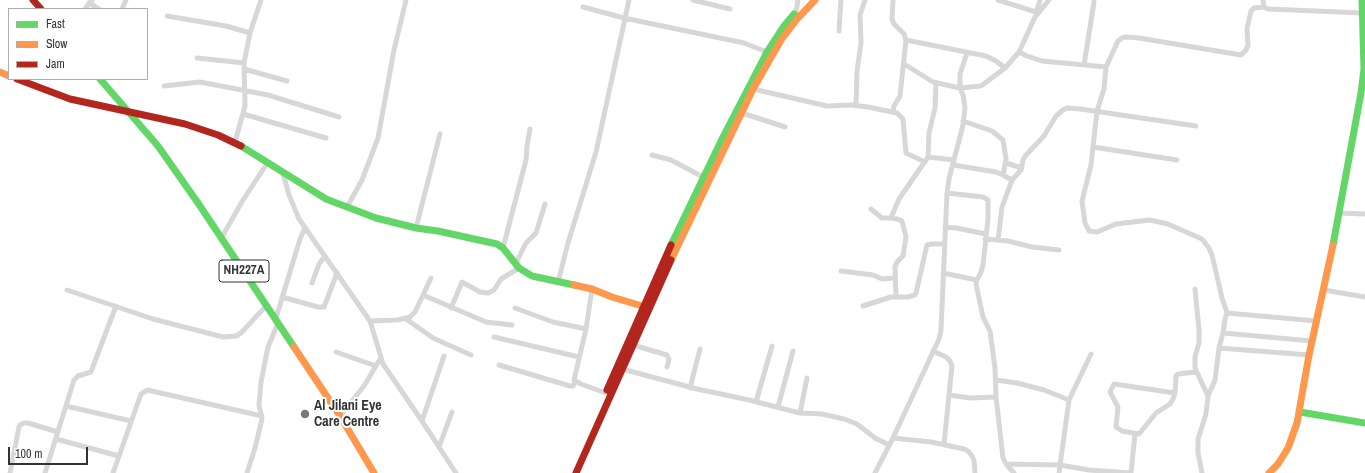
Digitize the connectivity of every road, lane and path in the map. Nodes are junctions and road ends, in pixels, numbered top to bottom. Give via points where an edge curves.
1 (33, 0) edge
2 (261, 0) edge
3 (406, 0) edge
4 (629, 0) edge
5 (693, 0) edge
6 (798, 0) edge
7 (807, 0) edge
8 (814, 0) edge
9 (841, 0) edge
10 (865, 0) edge
11 (893, 0) edge
12 (998, 0) edge
13 (1040, 0) edge
14 (1049, 0) edge
15 (1263, 0) edge
16 (1094, 2) dead end
17 (1363, 3) edge
18 (1264, 7) junction
19 (40, 8) edge
20 (583, 8) dead end
21 (730, 9) dead end
22 (796, 12) junction
23 (1362, 13) junction
24 (1036, 14) junction
25 (167, 16) dead end
26 (624, 18) junction
27 (839, 31) dead end
28 (250, 33) junction
29 (906, 40) junction
30 (767, 52) junction
31 (1019, 52) junction
32 (967, 53) junction
33 (197, 58) dead end
34 (244, 63) junction
35 (904, 64) junction
36 (1084, 65) junction
37 (1106, 67) junction
38 (1005, 68) junction
39 (244, 69) junction
40 (20, 80) edge
41 (101, 80) edge
42 (287, 80) dead end
43 (1364, 81) edge
44 (936, 84) junction
45 (164, 86) dead end
46 (960, 88) junction
47 (753, 89) junction
48 (245, 90) junction
49 (856, 106) junction
50 (127, 110) junction
51 (1097, 111) junction
52 (892, 112) junction
53 (742, 113) junction
54 (243, 114) junction
55 (339, 117) dead end
56 (963, 121) junction
57 (1196, 126) dead end
58 (786, 127) dead end
59 (530, 129) dead end
60 (440, 134) dead end
61 (326, 138) dead end
62 (235, 142) junction
63 (1093, 147) junction
64 (652, 155) dead end
65 (927, 160) junction
66 (1177, 160) dead end
67 (268, 162) junction
68 (953, 163) junction
69 (1006, 163) junction
70 (1022, 168) junction
71 (283, 173) junction
72 (1004, 175) junction
73 (703, 177) junction
74 (1012, 180) junction
75 (947, 193) junction
76 (545, 204) dead end
77 (347, 207) junction
78 (871, 209) dead end
79 (1339, 213) junction
80 (1365, 214) edge
81 (891, 218) junction
82 (945, 227) junction
83 (305, 228) junction
84 (416, 228) junction
85 (986, 236) junction
86 (222, 238) junction
87 (998, 240) junction
88 (944, 244) junction
89 (503, 248) junction
90 (1059, 250) dead end
91 (325, 256) junction
92 (517, 266) junction
93 (841, 271) dead end
94 (337, 273) junction
95 (943, 273) junction
96 (431, 278) dead end
97 (895, 278) junction
98 (977, 280) junction
99 (558, 282) junction
100 (312, 283) dead end
101 (592, 289) junction
102 (1195, 289) dead end
103 (67, 290) dead end
104 (1324, 290) junction
105 (423, 295) junction
106 (282, 297) junction
107 (896, 297) junction
108 (1365, 297) edge
109 (267, 305) junction
110 (116, 306) junction
111 (863, 306) dead end
112 (646, 307) junction
113 (451, 308) junction
114 (515, 308) dead end
115 (1227, 313) junction
116 (406, 318) junction
117 (277, 320) junction
118 (370, 321) junction
119 (1316, 321) junction
120 (512, 325) dead end
121 (586, 329) junction
122 (1223, 333) junction
123 (494, 337) dead end
124 (1312, 342) junction
125 (633, 345) junction
126 (772, 346) dead end
127 (1219, 348) junction
128 (700, 349) dead end
129 (794, 351) dead end
130 (933, 351) junction
131 (336, 352) dead end
132 (1091, 354) dead end
133 (471, 355) dead end
134 (1309, 355) junction
135 (444, 356) dead end
136 (579, 357) junction
137 (380, 358) junction
138 (376, 366) junction
139 (499, 366) dead end
140 (667, 367) dead end
141 (622, 369) junction
142 (1196, 372) junction
143 (807, 378) dead end
144 (996, 380) junction
145 (576, 382) junction
146 (690, 388) junction
147 (606, 393) junction
148 (1175, 393) junction
149 (949, 396) junction
150 (1208, 396) junction
151 (996, 397) junction
152 (1069, 400) junction
153 (756, 402) junction
154 (66, 406) junction
155 (778, 407) junction
156 (452, 412) dead end
157 (1300, 412) junction
158 (800, 413) junction
159 (262, 416) junction
160 (340, 416) junction
161 (132, 421) junction
162 (422, 421) junction
163 (1365, 423) edge
164 (58, 432) junction
165 (1135, 434) junction
166 (893, 438) junction
167 (56, 440) junction
168 (944, 444) junction
169 (889, 445) junction
170 (440, 447) junction
171 (119, 456) junction
172 (1006, 464) junction
173 (1060, 465) junction
174 (10, 473) edge
175 (45, 473) edge
176 (113, 473) edge
177 (247, 473) edge
178 (374, 473) edge
179 (456, 473) edge
180 (571, 473) edge
181 (576, 473) edge
182 (875, 473) edge
183 (975, 473) edge
184 (1014, 473) edge
185 (1060, 473) edge
186 (1131, 473) edge
187 (1202, 473) edge
188 (1269, 473) edge

1 - 19 main road
2 - 28 street
3 - 77 street via 378,138 362,180
4 - 26 street
5 - 21 street
6 - 22 street
7 - 22 main road
8 - 47 main road via 781,40
9 - 27 street
10 - 49 street via 860,15 861,43
11 - 29 street via 892,20
12 - 24 street
13 - 24 street
14 - 24 street
15 - 18 street
16 - 36 street
17 - 23 main road
18 - 23 street
18 - 37 street via 1251,11 1247,29 1248,45 1241,55 1126,37 1118,41
20 - 26 street
22 - 30 main road
23 - 43 main road
24 - 31 street
25 - 28 street via 226,26
26 - 30 street via 744,43
26 - 99 street via 592,169
28 - 34 street
29 - 32 street
29 - 35 street
30 - 73 main road
31 - 36 street via 1042,61
31 - 38 street
32 - 38 street via 991,58
32 - 46 street via 960,74
33 - 34 street
34 - 39 street
35 - 44 street
35 - 52 street via 900,96
36 - 37 street
37 - 51 street via 1104,88
38 - 46 street via 981,86
39 - 42 street
39 - 48 street
40 - 50 main road via 70,99
41 - 50 main road, NH227A
43 - 79 main road
44 - 46 street
44 - 65 street
45 - 48 street via 200,82
46 - 56 street via 965,108
47 - 49 street via 827,106
47 - 53 main road
48 - 54 street
48 - 55 street
49 - 52 street
50 - 62 main road via 185,124
50 - 86 main road, NH227A via 171,163
51 - 57 street
51 - 63 street
51 - 70 street via 1067,108 1060,112 1044,136 1026,155
52 - 65 street via 903,119 906,153
53 - 58 street
53 - 112 main road
54 - 61 street
54 - 62 street
56 - 68 street
56 - 69 street via 992,131 1001,137
59 - 89 street via 526,160
60 - 84 street
62 - 67 main road
63 - 66 street
63 - 115 street via 1082,201 1085,223 1089,231 1097,232 1116,224 1150,220 1168,224 1202,239 1212,255
64 - 73 street via 671,160
65 - 68 street
65 - 81 street via 899,199
67 - 71 main road
67 - 86 street via 239,206
68 - 72 street
68 - 75 street
69 - 70 street
69 - 72 street
70 - 74 street
71 - 77 main road via 326,199
71 - 83 street via 289,195
72 - 74 street
73 - 112 main road
74 - 87 street via 1002,207
75 - 82 street
75 - 85 street via 977,196 988,200
76 - 92 street via 536,233 526,243
77 - 84 main road via 376,218
78 - 81 street via 882,218
79 - 80 street
79 - 104 main road
81 - 97 street via 902,222 906,237 903,256 895,264
82 - 85 street
82 - 88 street
83 - 91 street
83 - 106 street
84 - 89 main road via 489,242
85 - 87 street
85 - 98 street via 983,265
86 - 109 main road, NH227A
87 - 90 street
88 - 95 street
88 - 107 street via 927,245 915,295
89 - 92 main road
91 - 94 street
91 - 100 street
92 - 99 main road via 532,276
92 - 113 street via 488,293 480,292 462,282
93 - 97 street via 872,275 882,279
94 - 106 street via 324,307
94 - 118 street
95 - 98 street
95 - 130 street via 942,330
96 - 105 street
97 - 107 street
98 - 144 street via 981,311 990,331
99 - 101 main road
101 - 112 main road
101 - 121 street
102 - 142 street via 1199,330 1195,357
103 - 110 street
104 - 108 street
104 - 119 main road
105 - 113 street
105 - 116 street via 413,315
106 - 117 street
107 - 111 street
109 - 110 street via 241,333 229,337 153,319
109 - 117 main road, NH227A
110 - 154 street via 92,369 74,380
112 - 125 main road
112 - 147 main road
113 - 120 street via 486,322
114 - 121 street via 553,322
115 - 119 street
115 - 122 street
116 - 118 street
116 - 133 street via 433,338
117 - 159 street via 261,382 259,404
117 - 160 main road, NH227A
118 - 137 street
119 - 124 main road
121 - 136 street
122 - 124 street
122 - 127 street
123 - 136 street
124 - 134 main road
125 - 140 street via 666,355
125 - 141 main road
126 - 153 street
127 - 134 street
127 - 150 street via 1215,380
128 - 146 street
129 - 155 street
130 - 149 street via 951,363
130 - 166 street
131 - 138 street
132 - 152 street
134 - 157 main road
135 - 162 street
136 - 145 street via 574,378
137 - 138 street
137 - 162 street
138 - 160 street
139 - 145 street via 570,386
141 - 146 street
141 - 181 main road
142 - 148 street via 1176,376
142 - 150 street
143 - 158 street
144 - 151 street
144 - 152 street via 1044,390
145 - 147 street
146 - 153 street
147 - 180 main road
148 - 165 street via 1170,404 1156,413 1143,431
148 - 165 street via 1114,384 1110,392 1118,407 1116,428
149 - 151 street
149 - 168 street
150 - 187 street via 1197,446
151 - 172 street via 1002,452
152 - 173 street
153 - 155 street
154 - 161 street
154 - 164 street
155 - 158 street
156 - 170 street
157 - 163 main road
157 - 188 main road via 1288,448
158 - 169 street via 828,415 851,421
159 - 161 street via 148,390 141,394
159 - 177 street
160 - 178 main road, NH227A
161 - 171 street
162 - 170 street
164 - 167 street
164 - 174 street via 28,423 20,425
165 - 186 street
166 - 168 street
166 - 169 street
167 - 171 street
167 - 175 street
168 - 183 street via 968,451 974,460
169 - 182 street
170 - 179 street
171 - 176 street
172 - 173 street
172 - 184 street
173 - 185 street
173 - 186 street

